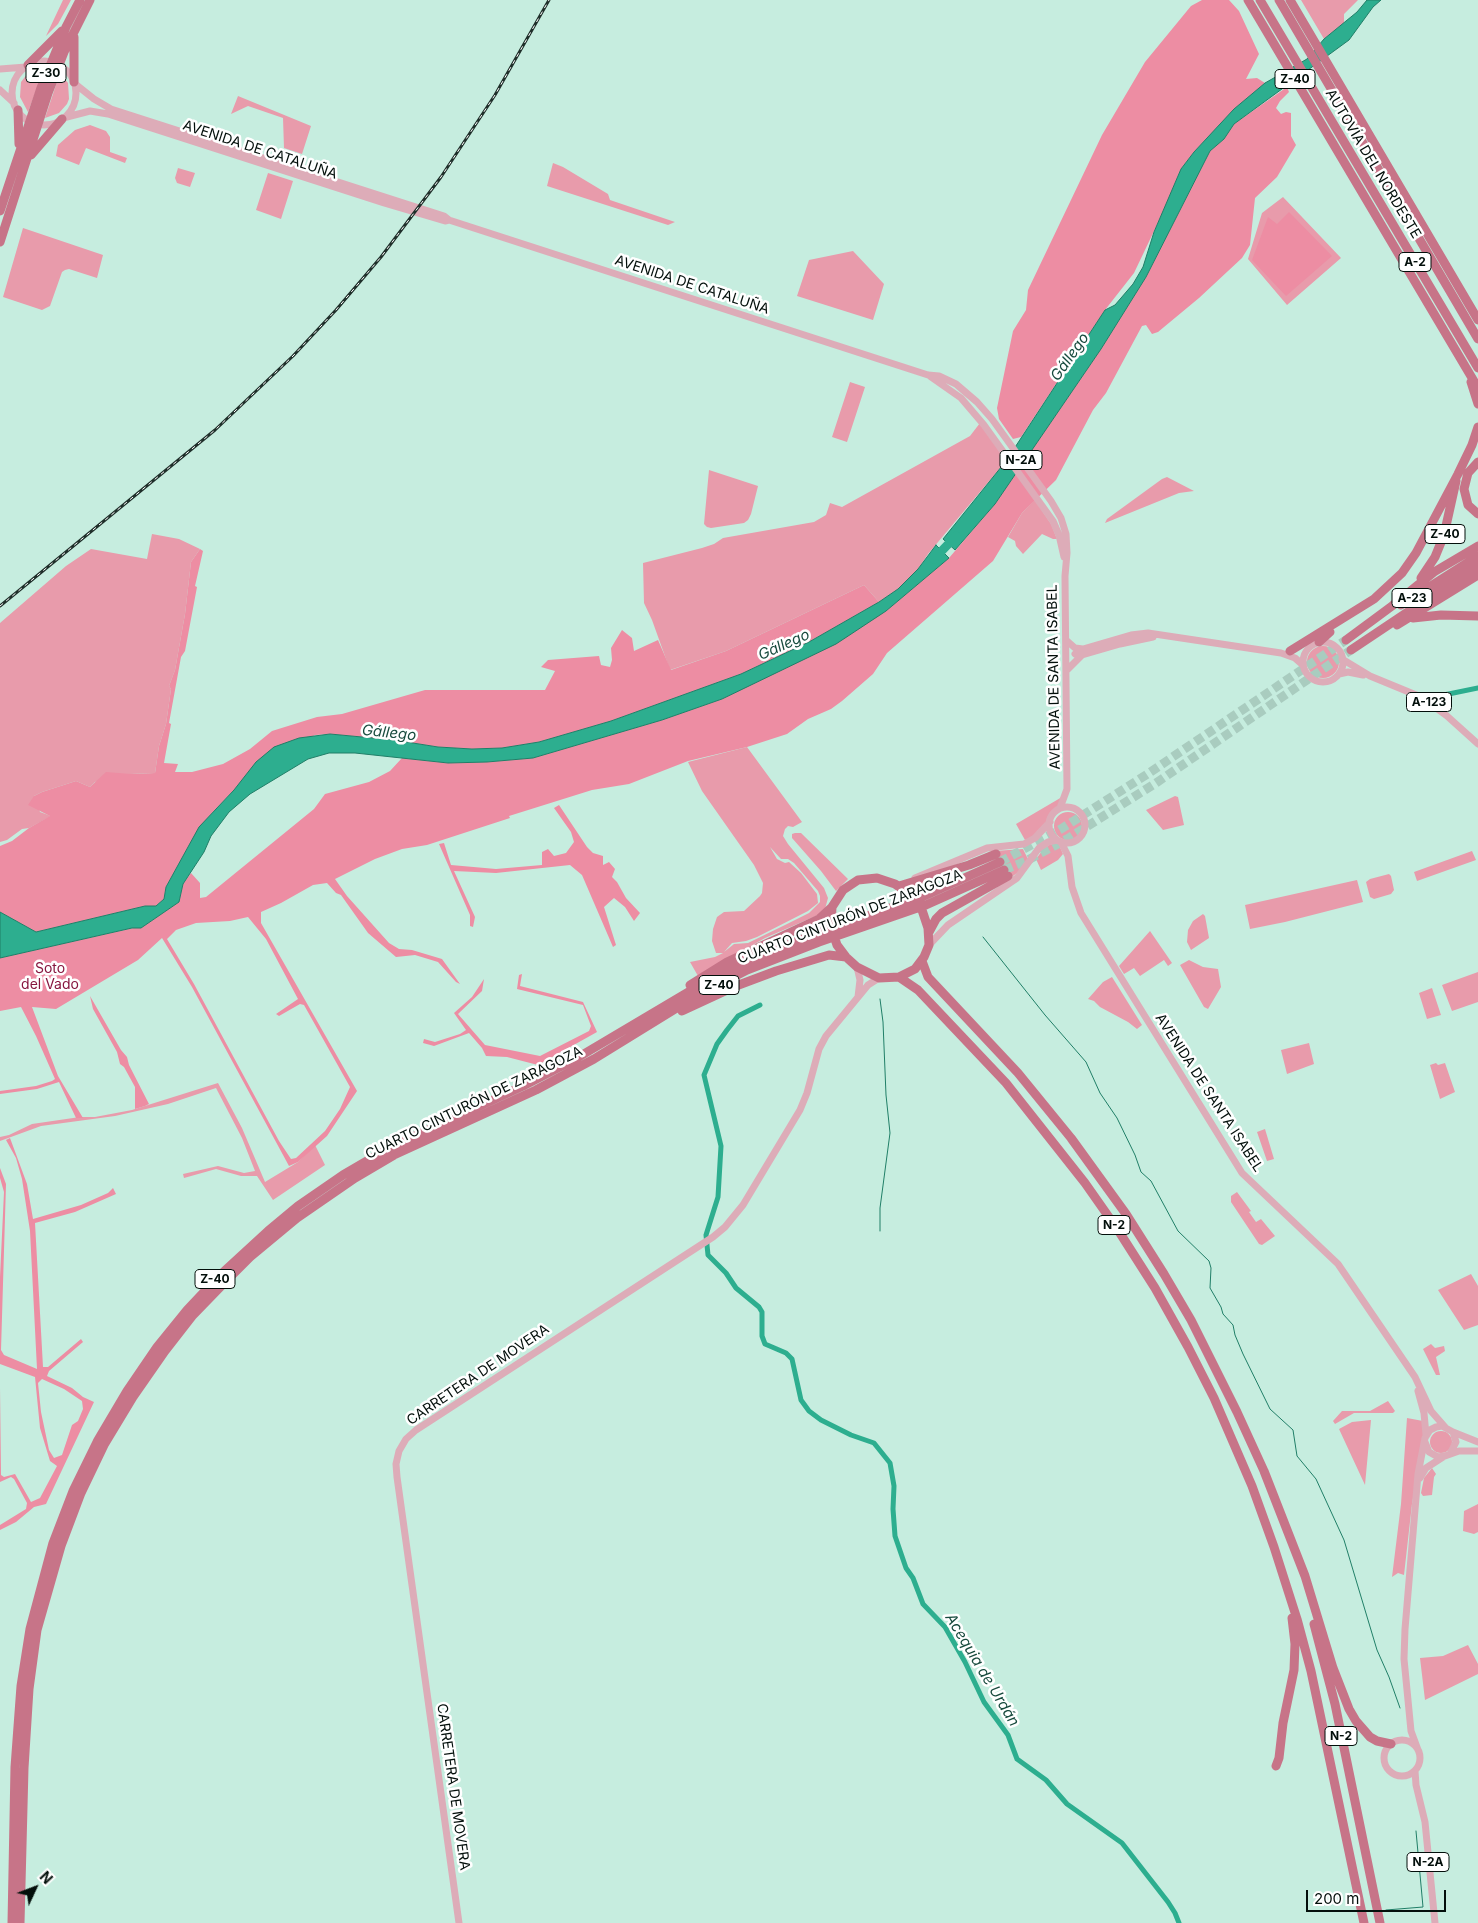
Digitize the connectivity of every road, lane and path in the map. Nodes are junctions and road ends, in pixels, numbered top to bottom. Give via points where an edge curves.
1 (80, 0) edge
2 (90, 0) edge
3 (1248, 0) edge
4 (1260, 0) edge
5 (1279, 0) edge
6 (1290, 0) edge
7 (66, 27) junction
8 (75, 31) junction
9 (55, 63) junction
10 (27, 66) junction
11 (0, 69) edge
12 (74, 83) junction
13 (0, 90) edge
14 (16, 106) junction
15 (62, 118) junction
16 (34, 122) junction
17 (17, 158) junction
18 (24, 166) junction
19 (0, 211) edge
20 (449, 220) junction
21 (0, 242) edge
22 (1477, 318) edge
23 (1440, 324) junction
24 (1478, 339) edge
25 (1478, 368) edge
26 (928, 375) junction
27 (1478, 388) edge
28 (1478, 404) edge
29 (1478, 427) edge
30 (1478, 462) edge
31 (1458, 474) junction
32 (1051, 501) joint
33 (1043, 507) joint
34 (1478, 514) edge
35 (1478, 546) edge
36 (1478, 556) edge
37 (1065, 564) junction
38 (1478, 565) edge
39 (1478, 575) edge
40 (1414, 588) junction
41 (1478, 616) edge
42 (1345, 618) junction
43 (1403, 621) junction
44 (1066, 640) junction
45 (1346, 640) joint
46 (1319, 642) junction
47 (1309, 647) junction
48 (1285, 652) junction
49 (1080, 653) junction
50 (1066, 654) junction
51 (1342, 659) junction
52 (1303, 665) junction
53 (1066, 670) junction
54 (1339, 674) junction
55 (1370, 676) junction
56 (1478, 744) edge
57 (1067, 789) junction
58 (1060, 808) junction
59 (1073, 808) junction
60 (1050, 822) junction
61 (1059, 841) junction
62 (1075, 842) junction
63 (1068, 856) junction
64 (1002, 866) junction
65 (897, 885) junction
66 (832, 907) junction
67 (929, 932) junction
68 (929, 945) junction
69 (846, 957) junction
70 (922, 961) junction
71 (857, 967) junction
72 (899, 977) junction
73 (880, 978) junction
74 (858, 998) junction
75 (643, 1018) junction
76 (625, 1041) junction
77 (1406, 1366) junction
78 (1445, 1427) junction
79 (1453, 1432) junction
80 (1426, 1438) junction
81 (1478, 1442) edge
82 (1478, 1451) edge
83 (1446, 1456) junction
84 (1417, 1486) junction
85 (1294, 1551) junction
86 (1290, 1595) junction
87 (1411, 1721) junction
88 (1393, 1743) junction
89 (1418, 1750) junction
90 (1276, 1766) dead end
91 (1416, 1771) junction
92 (1399, 1776) junction
93 (1420, 1802) junction
94 (12, 1923) edge
95 (20, 1923) edge
96 (459, 1923) edge
97 (1364, 1923) edge
98 (1380, 1923) edge
99 (1435, 1923) edge

1 - 7 highway, Z-30
2 - 8 highway, Z-30
3 - 23 highway, Z-40
4 - 25 highway, AUTOVÍA DEL NORDESTE / A-2
5 - 24 highway, AUTOVÍA DEL NORDESTE / A-2
6 - 22 highway
7 - 9 highway, Z-30
7 - 10 highway
8 - 9 highway, Z-30
8 - 12 highway
9 - 10 main road via 39,61
9 - 12 main road, AVENIDA DE CATALUÑA via 70,74
9 - 16 highway, Z-30
10 - 11 main road
10 - 14 main road via 13,85
12 - 15 main road via 74,102
12 - 20 main road, AVENIDA DE CATALUÑA via 104,106 120,112
13 - 14 main road
14 - 16 main road
14 - 17 highway
15 - 16 main road, AVENIDA DE CATALUÑA via 50,124
15 - 18 highway
15 - 20 main road, AVENIDA DE CATALUÑA via 100,112 384,203
16 - 17 highway, Z-30
16 - 18 highway, Z-30
17 - 19 highway, Z-30
18 - 21 highway, Z-30
20 - 26 main road, AVENIDA DE CATALUÑA
23 - 27 highway
23 - 28 highway, Z-40 via 1469,378
26 - 32 main road, AVENIDA DE CATALUÑA / N-2A via 944,378 964,390 992,419
26 - 33 main road, AVENIDA DE CATALUÑA / N-2A via 961,398
29 - 31 highway, Z-40
30 - 34 highway via 1468,473 1464,489 1468,505
31 - 40 highway, Z-40 via 1440,546
31 - 42 highway via 1406,568 1380,596
32 - 37 main road, AVENIDA DE SANTA ISABEL via 1066,534
33 - 37 main road, AVENIDA DE SANTA ISABEL via 1059,535
35 - 40 highway via 1445,564
36 - 45 highway, A-23
37 - 44 main road, AVENIDA DE SANTA ISABEL
38 - 43 highway, A-23 via 1352,650
39 - 43 highway
40 - 45 highway, Z-40
41 - 43 highway via 1429,616
42 - 46 highway
42 - 48 highway
44 - 49 main road
44 - 50 main road, AVENIDA DE SANTA ISABEL
46 - 47 main road, A-123
46 - 51 main road, A-123 via 1334,646
47 - 48 main road, A-123
47 - 52 main road via 1303,656
48 - 49 main road, A-123 via 1165,636
48 - 52 main road, A-123
49 - 50 main road, A-123
49 - 53 main road, A-123
50 - 53 main road, AVENIDA DE SANTA ISABEL
51 - 54 main road
51 - 55 main road, A-123
52 - 54 main road, A-123 via 1308,676 1318,682 1330,681
53 - 57 main road, AVENIDA DE SANTA ISABEL
54 - 55 main road, A-123 via 1348,672
55 - 56 main road, A-123 via 1421,697
57 - 58 main road, AVENIDA DE SANTA ISABEL
57 - 59 main road, AVENIDA DE SANTA ISABEL
58 - 59 main road
58 - 60 main road
59 - 62 main road via 1082,815 1086,825 1083,835
60 - 61 main road via 1051,832
60 - 65 main road via 1035,838 1024,844 987,848
61 - 62 main road
61 - 63 main road, AVENIDA DE SANTA ISABEL
61 - 68 main road via 1048,842 1039,848 1016,878 954,921
62 - 63 main road
63 - 77 main road, AVENIDA DE SANTA ISABEL via 1072,887 1081,913 1242,1173 1338,1264
64 - 65 highway via 969,865
64 - 67 highway via 942,913
64 - 75 highway, Z-40 via 746,962
64 - 76 highway, CUARTO CINTURÓN DE ZARAGOZA / Z-40 via 926,905 747,970 693,998
65 - 66 highway via 877,878 858,880 843,890
65 - 67 highway via 908,893 924,915
66 - 69 highway via 833,933
66 - 75 highway via 819,919 727,962
67 - 68 highway
68 - 70 highway
69 - 71 highway
69 - 76 highway via 827,956 748,981 695,1005 633,1040
70 - 72 highway via 911,972
70 - 85 highway, N-2 via 928,977 1023,1078 1087,1159 1164,1274 1237,1412 1264,1471
71 - 73 highway
71 - 74 main road via 860,980
72 - 73 highway
72 - 86 highway, N-2 via 926,998 1031,1113 1107,1215 1155,1288 1200,1370 1232,1439
73 - 74 main road, CARRETERA DE MOVERA via 870,983
74 - 96 main road, CARRETERA DE MOVERA via 826,1036 804,1101 743,1204 725,1227 416,1430 399,1451 397,1476
75 - 94 highway, Z-40 via 523,1086 391,1147 298,1206 219,1276 181,1318 126,1390 73,1491 53,1543 30,1630 21,1686 15,1767
76 - 95 highway, CUARTO CINTURÓN DE ZARAGOZA / Z-40 via 536,1090 394,1155 328,1196 266,1243 224,1282 193,1315 138,1389 104,1445 81,1494 60,1546 38,1630 29,1689 24,1768
77 - 78 main road, AVENIDA DE SANTA ISABEL via 1431,1411
77 - 80 main road, AVENIDA DE SANTA ISABEL via 1419,1392
78 - 79 main road
78 - 80 main road via 1433,1428
79 - 81 main road
79 - 83 main road via 1456,1442
80 - 83 main road via 1429,1452
80 - 84 main road, AVENIDA DE SANTA ISABEL
82 - 83 main road via 1465,1450
83 - 84 main road, AVENIDA DE SANTA ISABEL via 1426,1468
84 - 87 main road, AVENIDA DE SANTA ISABEL via 1404,1659
85 - 88 highway via 1349,1709 1370,1737
85 - 98 highway, N-2 via 1329,1679
86 - 90 highway via 1294,1663
86 - 97 highway, N-2 via 1311,1671
87 - 88 main road
87 - 89 main road, AVENIDA DE SANTA ISABEL via 1412,1737
88 - 89 main road via 1401,1740 1411,1742
88 - 92 main road via 1384,1754 1385,1764 1390,1772
89 - 91 main road via 1420,1761
91 - 92 main road via 1405,1777
91 - 93 main road, N-2A
92 - 93 main road, N-2A via 1410,1783
93 - 99 main road, N-2A via 1425,1822

